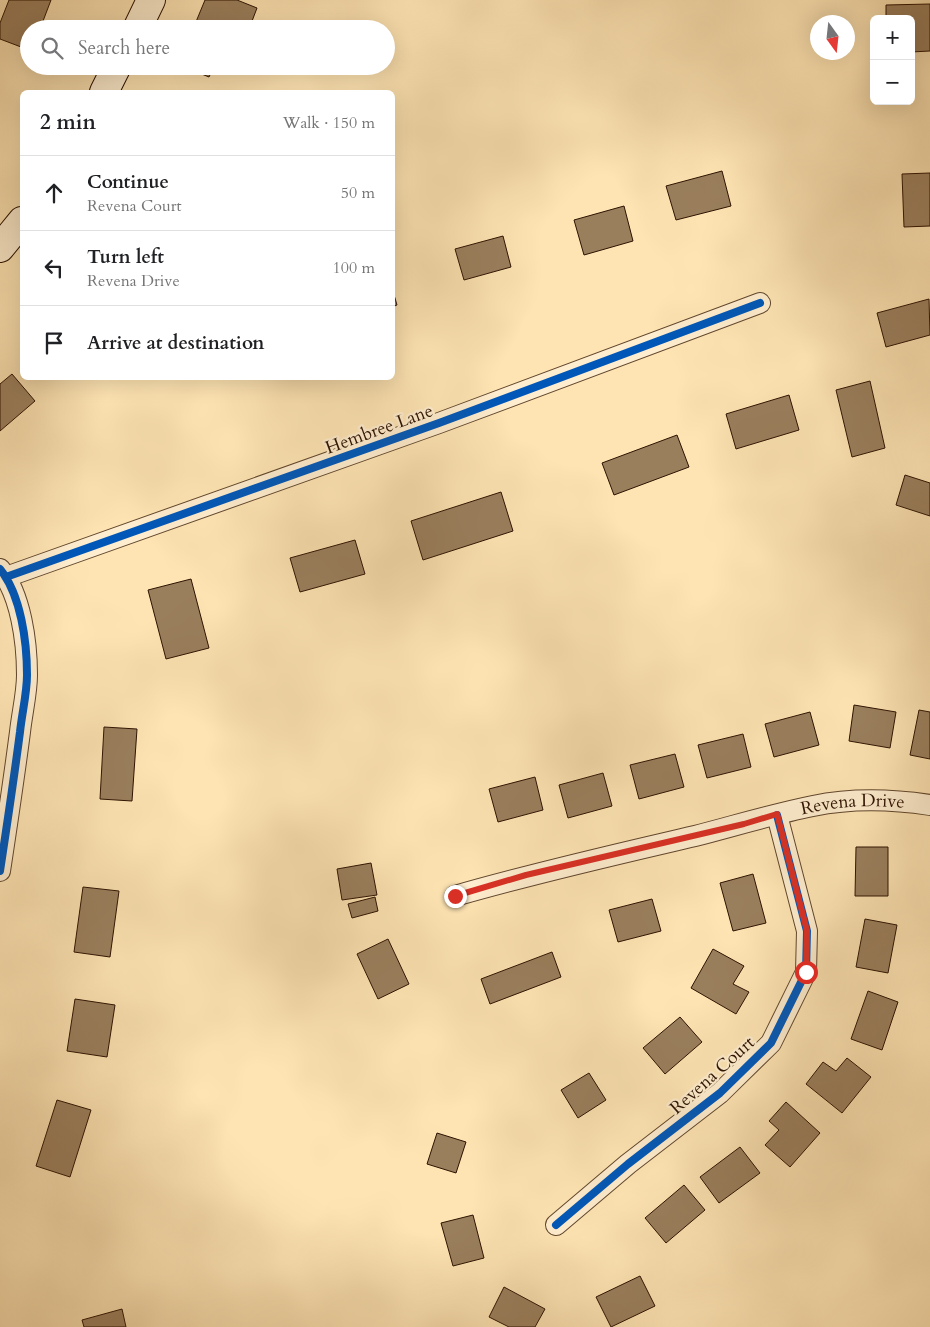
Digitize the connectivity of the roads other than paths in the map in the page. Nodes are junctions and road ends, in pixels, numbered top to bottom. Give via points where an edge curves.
1 (151, 0) edge
2 (141, 20) edge
3 (113, 75) edge
4 (105, 90) edge
5 (20, 223) edge
6 (0, 248) edge
7 (760, 303) dead end
8 (3, 573) edge
9 (930, 804) edge
10 (777, 814) junction
11 (0, 871) edge
12 (455, 896) dead end
13 (556, 1225) dead end

1 - 2 street
3 - 4 street
5 - 6 street
7 - 8 street, Hembree Lane via 439,423
8 - 11 street via 18,608 27,676
9 - 10 street, Revena Drive via 896,800 846,801
10 - 12 street, Revena Drive via 526,875
10 - 13 street, Revena Court via 807,931 807,964 770,1043 720,1092

